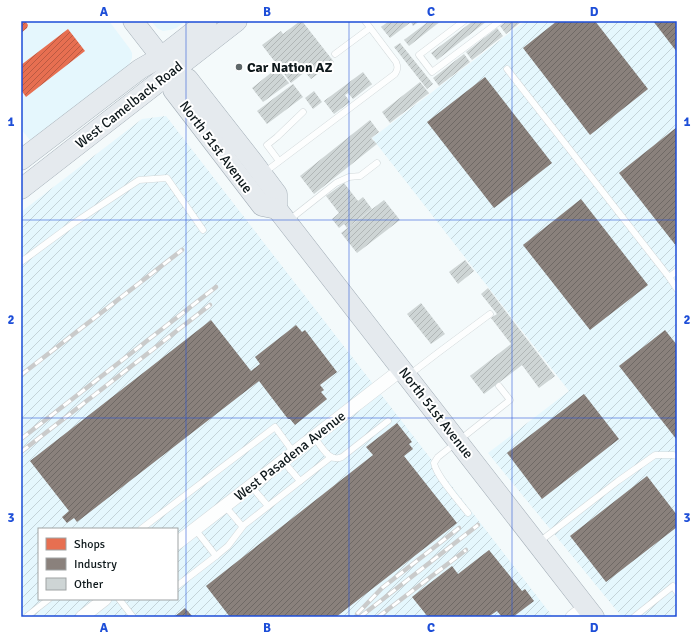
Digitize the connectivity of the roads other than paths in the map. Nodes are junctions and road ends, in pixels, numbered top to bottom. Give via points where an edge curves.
1 (237, 21) edge
2 (365, 21) edge
3 (464, 21) edge
4 (500, 21) edge
5 (137, 22) edge
6 (197, 26) edge
7 (370, 28) junction
8 (336, 54) dead end
9 (167, 64) junction
10 (507, 69) dead end
11 (302, 112) dead end
12 (21, 160) edge
13 (279, 161) junction
14 (377, 163) dead end
15 (262, 174) junction
16 (21, 189) edge
17 (282, 215) junction
18 (203, 230) dead end
19 (21, 262) edge
20 (677, 271) edge
21 (669, 277) junction
22 (677, 289) edge
23 (490, 314) dead end
24 (405, 372) junction
25 (499, 386) dead end
26 (388, 421) dead end
27 (314, 437) junction
28 (458, 441) junction
29 (294, 452) junction
30 (677, 456) edge
31 (331, 457) junction
32 (283, 461) junction
33 (300, 481) junction
34 (251, 486) junction
35 (225, 506) junction
36 (268, 506) junction
37 (468, 512) dead end
38 (242, 526) junction
39 (142, 528) edge
40 (195, 529) junction
41 (178, 542) edge
42 (537, 543) junction
43 (216, 556) junction
44 (178, 585) edge
45 (677, 592) edge
46 (48, 600) edge
47 (104, 600) edge
48 (120, 600) edge
49 (584, 613) edge
50 (26, 617) edge
51 (82, 617) edge
52 (133, 617) edge
53 (634, 617) edge

1 - 9 main road, West Camelback Road
2 - 7 lane
3 - 4 lane via 419,56 432,72
5 - 9 main road, North 51st Avenue
6 - 9 main road, West Camelback Road
7 - 8 lane
7 - 13 lane via 396,62 398,70
9 - 12 main road, West Camelback Road via 140,69
9 - 15 main road, North 51st Avenue via 188,79
9 - 16 main road, West Camelback Road
9 - 17 main road, North 51st Avenue via 173,90 204,131 262,206
10 - 21 lane
11 - 13 lane via 267,146
13 - 15 lane
14 - 17 lane via 360,176 349,177 336,183
15 - 17 main road, North 51st Avenue via 277,194
17 - 24 main road, North 51st Avenue
18 - 19 lane via 166,178 139,180
20 - 21 lane
21 - 22 lane
23 - 24 lane via 439,352
24 - 27 street, West Pasadena Avenue
24 - 28 main road, North 51st Avenue
25 - 28 lane via 510,400
26 - 31 lane via 342,457
27 - 29 street, West Pasadena Avenue
27 - 31 lane
28 - 37 lane via 438,457 434,465
28 - 42 main road, North 51st Avenue
29 - 32 street, West Pasadena Avenue
29 - 39 lane via 275,427
30 - 42 lane via 655,455
31 - 33 lane
32 - 33 lane
32 - 34 street, West Pasadena Avenue
33 - 36 lane
34 - 35 street, West Pasadena Avenue
34 - 36 lane
35 - 38 lane
35 - 40 street, West Pasadena Avenue
36 - 38 lane
38 - 43 lane via 228,546
40 - 41 street, West Pasadena Avenue
40 - 43 lane
42 - 49 main road, North 51st Avenue
43 - 44 lane
45 - 53 lane via 673,586
46 - 50 lane
47 - 51 street
48 - 52 lane

